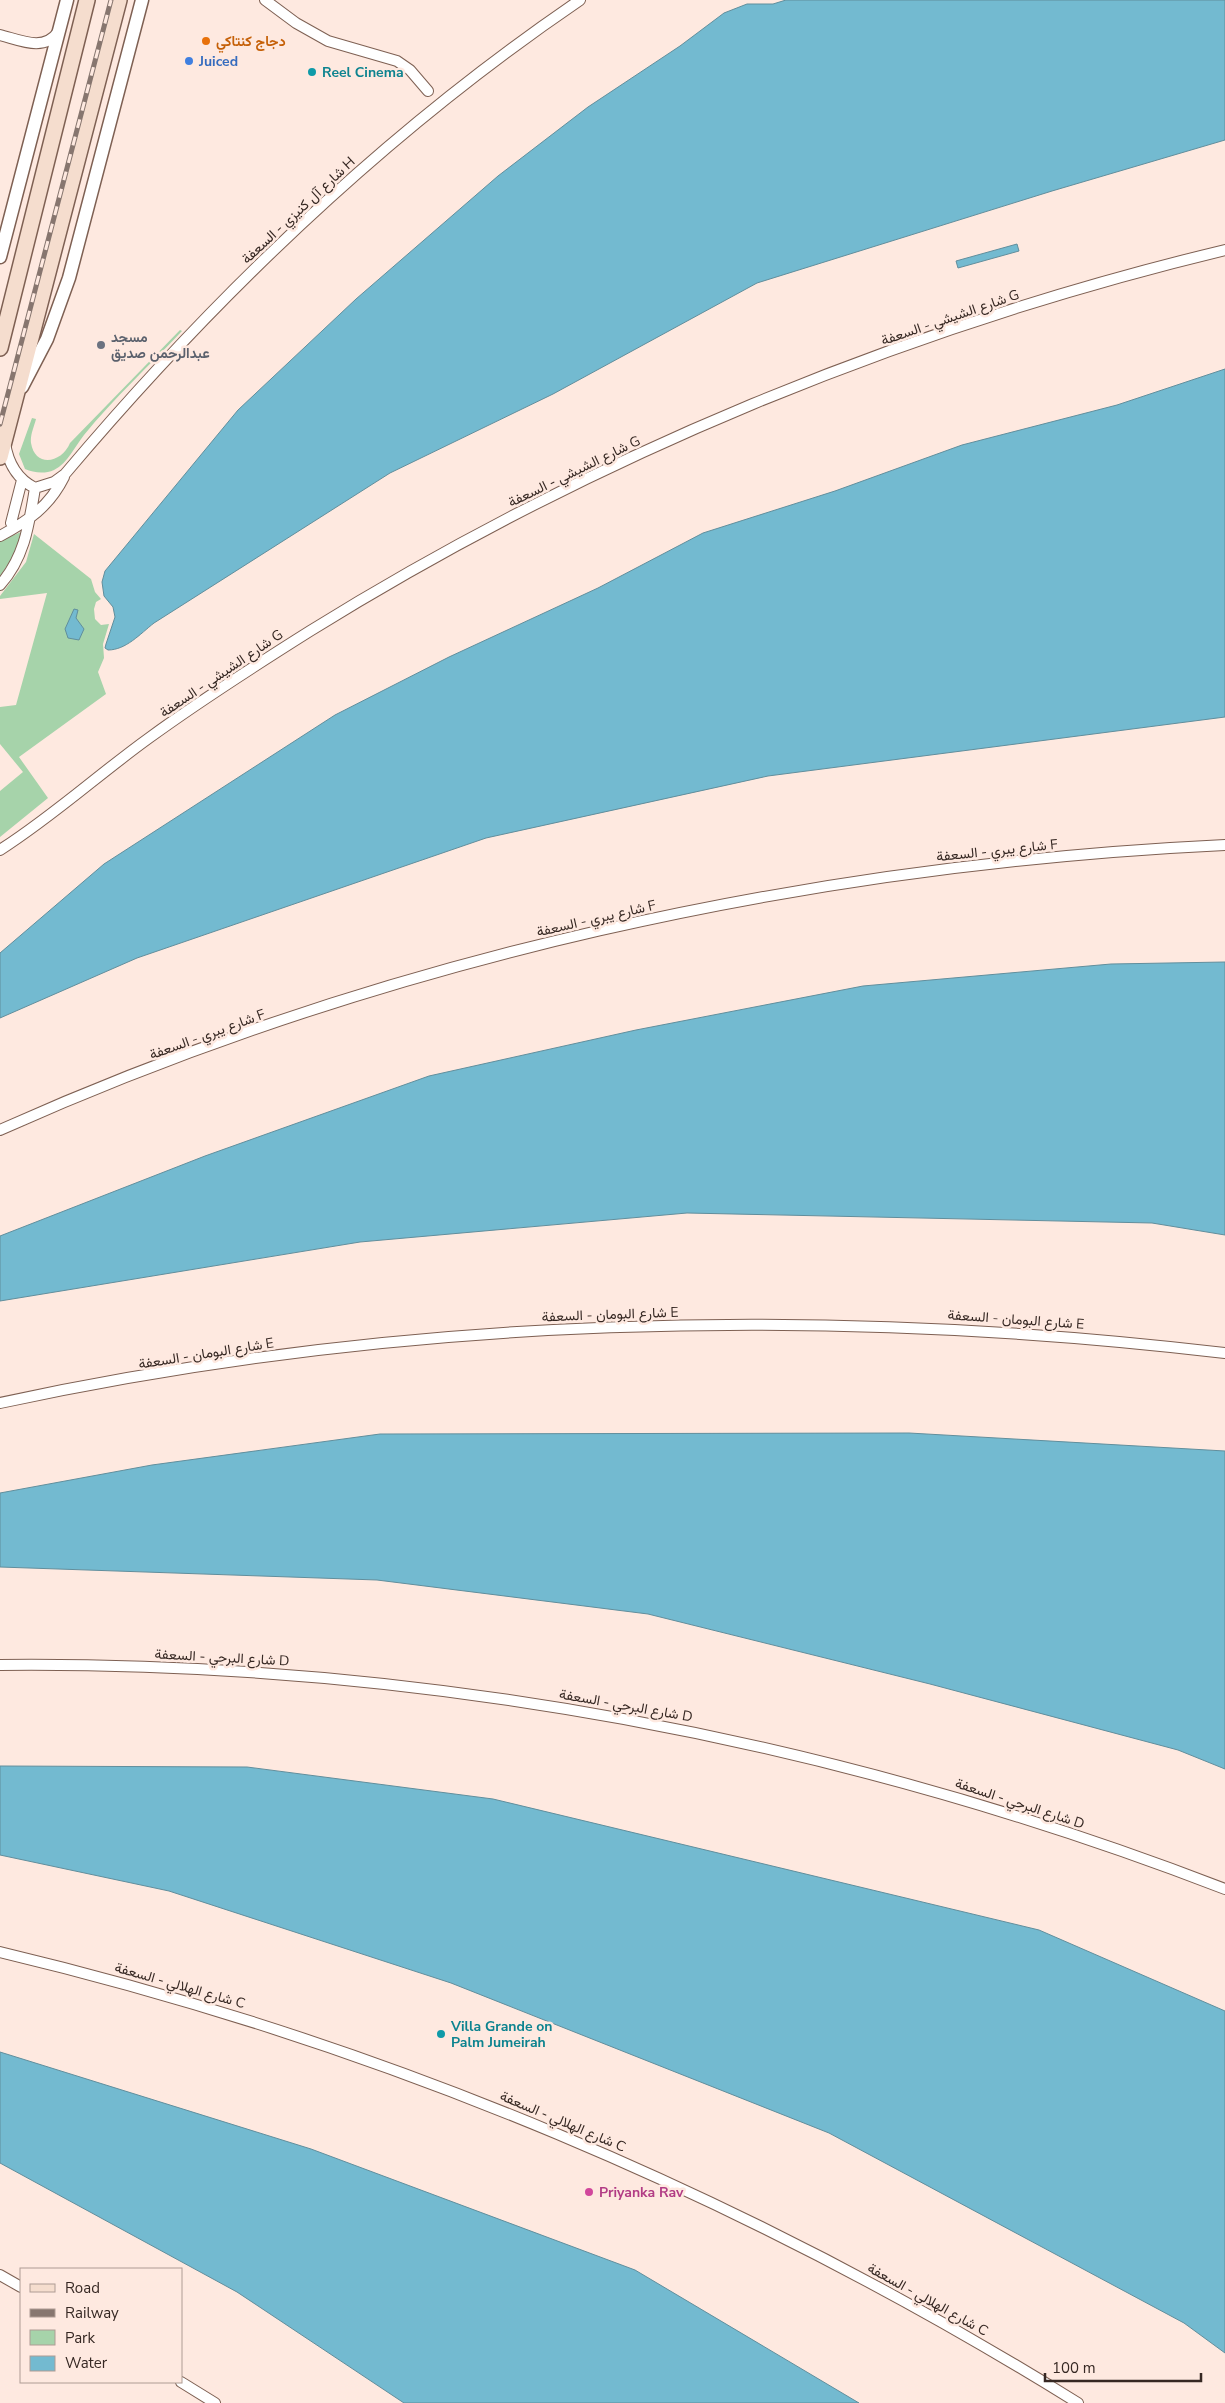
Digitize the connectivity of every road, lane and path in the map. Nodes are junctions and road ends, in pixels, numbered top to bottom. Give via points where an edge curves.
1 (67, 0) edge
2 (87, 0) edge
3 (119, 0) edge
4 (142, 0) edge
5 (265, 0) edge
6 (580, 0) edge
7 (59, 31) junction
8 (0, 35) edge
9 (32, 43) junction
10 (49, 68) junction
11 (428, 91) dead end
12 (1225, 250) edge
13 (0, 257) edge
14 (0, 348) edge
15 (15, 398) junction
16 (4, 441) junction
17 (0, 457) edge
18 (65, 474) junction
19 (22, 480) junction
20 (35, 488) junction
21 (30, 519) junction
22 (11, 523) junction
23 (0, 528) edge
24 (0, 536) edge
25 (0, 585) edge
26 (1225, 846) edge
27 (0, 850) edge
28 (0, 1130) edge
29 (1225, 1353) edge
30 (0, 1403) edge
31 (0, 1665) edge
32 (1225, 1889) edge
33 (0, 1952) edge
34 (0, 2276) edge
35 (20, 2286) edge
36 (182, 2383) edge
37 (215, 2403) edge
38 (1078, 2403) edge

1 - 7 street
2 - 14 main road
3 - 15 main road
4 - 15 street via 62,302 37,359
5 - 11 street via 296,24 328,41 397,61 410,70
6 - 18 street, شارع آل كنيزي - السعفة H via 435,108 303,222 180,344
7 - 9 street via 44,43
7 - 10 street
8 - 9 street
9 - 10 street via 46,56
10 - 13 street
12 - 27 street, شارع الشيشي - السعفة G via 1070,291 915,342 693,430 562,491 410,572 270,656 151,737
15 - 16 main road
16 - 17 main road
16 - 19 street via 12,465
18 - 20 street, شارع آل كنيزي - السعفة H via 54,482
18 - 21 street, شارع آل كنيزي - السعفة H via 50,498
19 - 20 street
19 - 22 street
20 - 21 street
21 - 22 street
21 - 24 street
21 - 25 street via 22,551
22 - 23 street
26 - 28 street, شارع يبري - السعفة F via 1048,858 898,876 602,930 455,968 291,1018 157,1066
29 - 30 street, شارع البومان - السعفة E via 1078,1337 925,1327 620,1326 467,1335 315,1351 164,1372
31 - 32 street, شارع البرحي - السعفة D via 163,1667 293,1675 431,1689 615,1716 796,1754 931,1790 1055,1828
33 - 38 street, شارع الهلالي - السعفة C via 260,2023 406,2073 549,2129 690,2192 829,2260 964,2334
34 - 35 street
36 - 37 street

